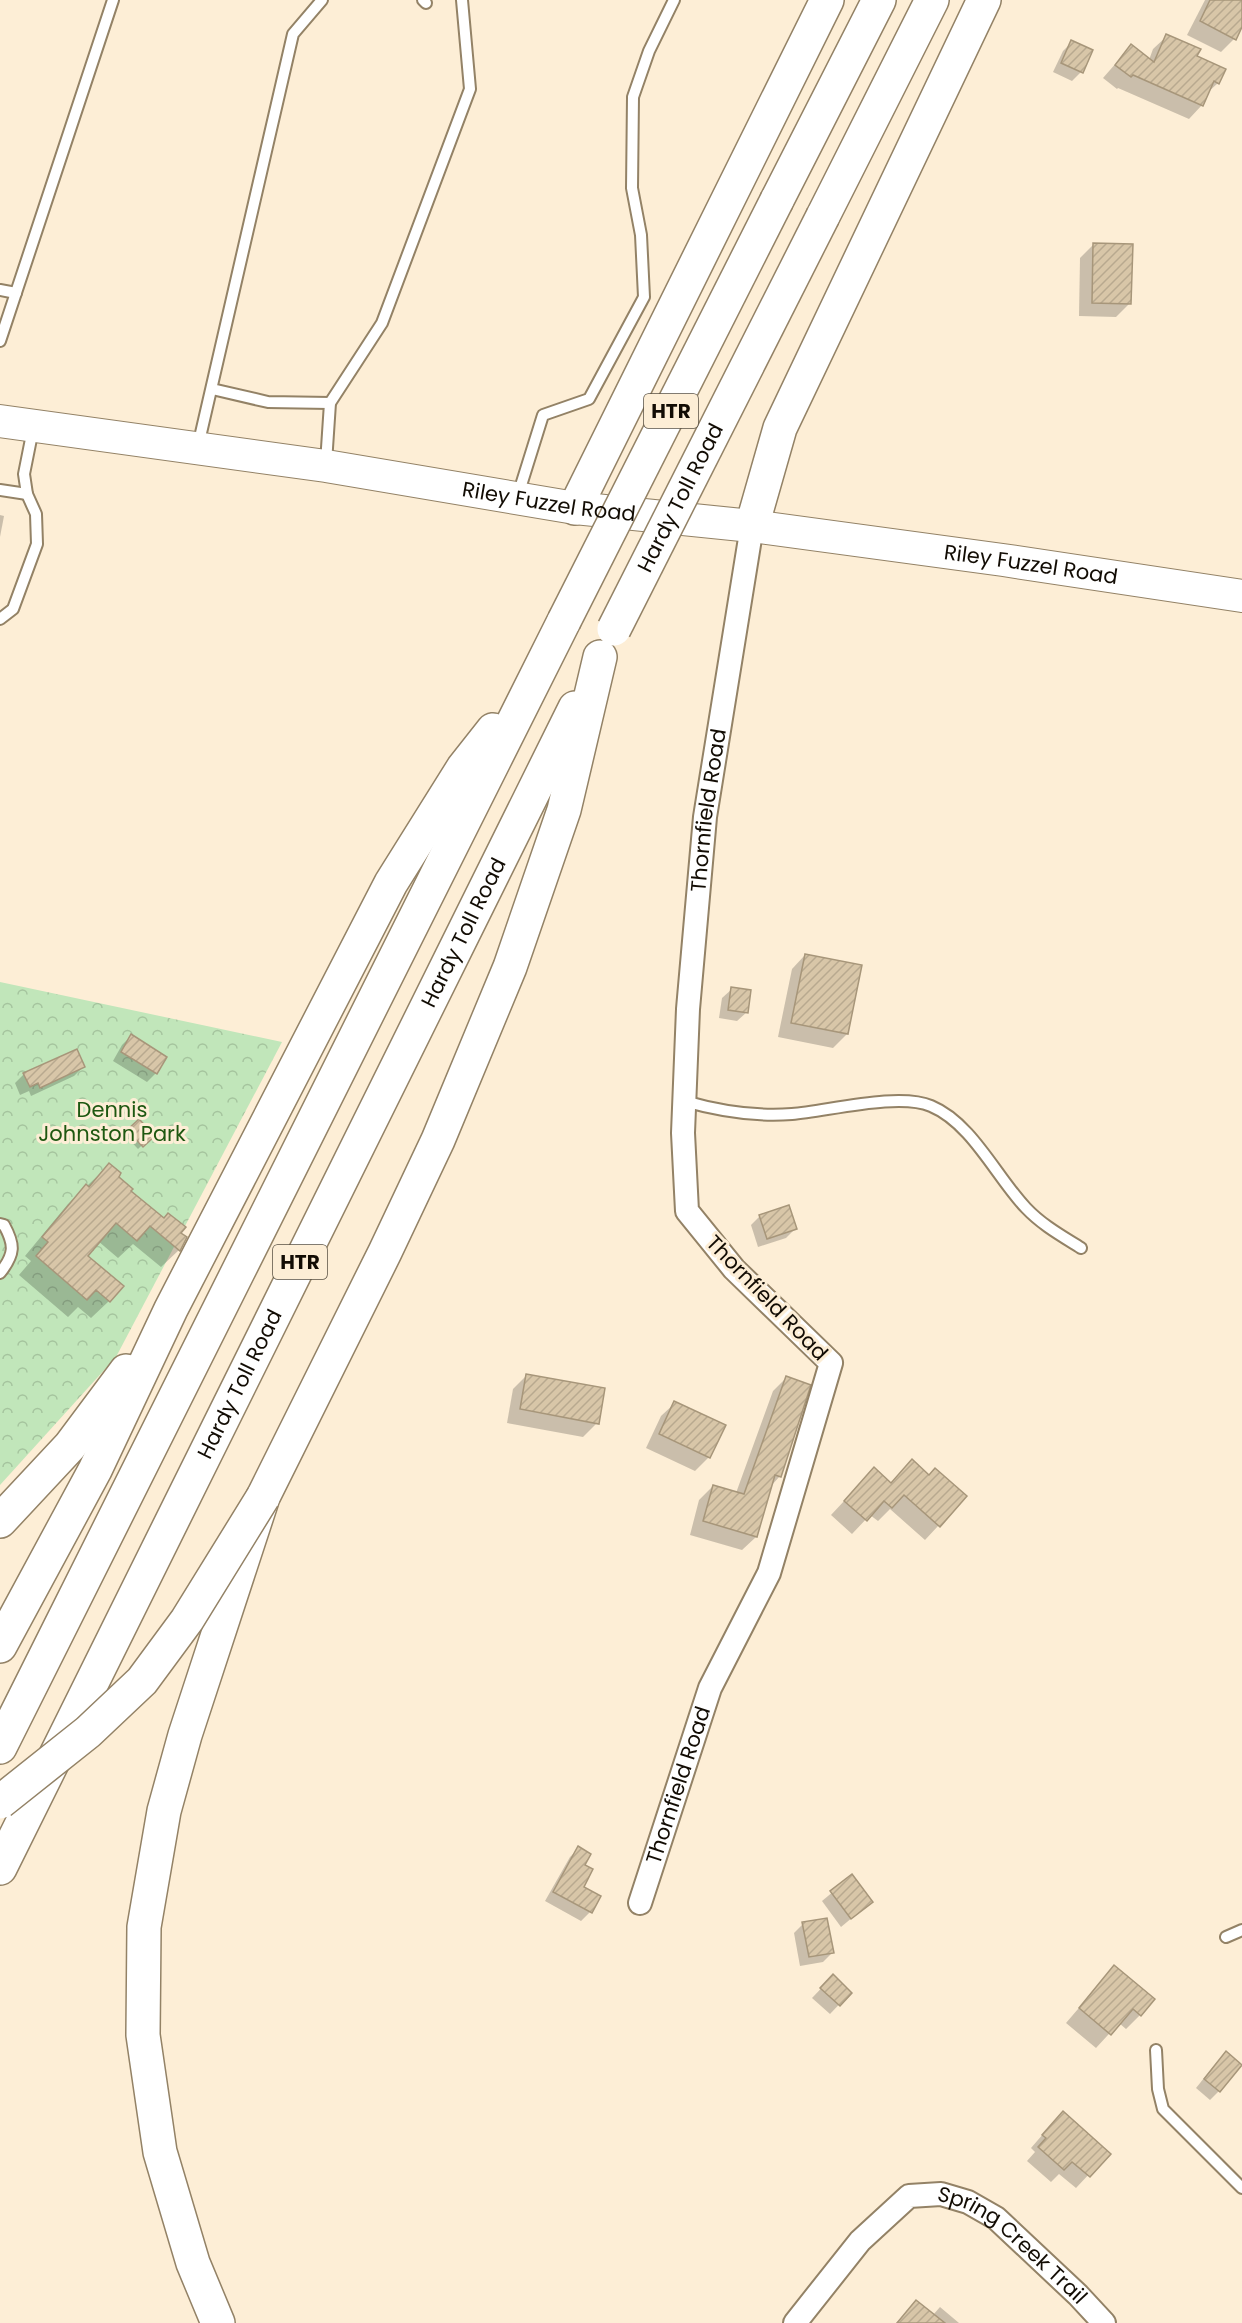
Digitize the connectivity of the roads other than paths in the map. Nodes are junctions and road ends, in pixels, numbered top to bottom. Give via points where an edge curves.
1 (113, 0) edge
2 (322, 0) edge
3 (462, 0) edge
4 (674, 0) edge
5 (827, 0) edge
6 (879, 0) edge
7 (932, 0) edge
8 (984, 0) edge
9 (0, 290) edge
10 (16, 293) junction
11 (0, 341) edge
12 (212, 389) junction
13 (330, 403) junction
14 (0, 421) edge
15 (33, 425) junction
16 (198, 448) junction
17 (326, 466) junction
18 (0, 490) edge
19 (27, 494) junction
20 (517, 498) junction
21 (575, 508) junction
22 (752, 526) junction
23 (1242, 596) edge
24 (0, 619) edge
25 (607, 643) junction
26 (538, 671) junction
27 (684, 1101) junction
28 (0, 1224) edge
29 (1082, 1248) dead end
30 (0, 1273) edge
31 (171, 1309) junction
32 (263, 1497) junction
33 (0, 1521) edge
34 (0, 1646) edge
35 (0, 1747) edge
36 (0, 1802) edge
37 (0, 1868) edge
38 (640, 1903) dead end
39 (1242, 1930) edge
40 (1226, 1937) dead end
41 (1156, 2050) dead end
42 (1242, 2188) edge
43 (218, 2323) edge
44 (795, 2323) edge
45 (1104, 2323) edge

1 - 10 lane
2 - 12 lane via 293,34
3 - 13 lane via 470,89 382,323
4 - 20 lane via 649,51 633,97 632,188 641,235 644,297 590,399 543,415
5 - 21 highway
6 - 26 highway, HTR, bridge
7 - 25 highway, Hardy Toll Road / HTR, bridge
8 - 22 highway via 780,428
9 - 10 lane
10 - 11 lane
12 - 13 lane via 268,402
12 - 16 lane
13 - 17 lane
14 - 15 main road, Riley Fuzzel Road
15 - 16 main road, Riley Fuzzel Road
15 - 19 lane via 24,474
16 - 17 main road, Riley Fuzzel Road
17 - 20 main road, Riley Fuzzel Road
18 - 19 lane
19 - 24 lane via 36,514 37,544 13,609
20 - 21 main road, Riley Fuzzel Road
21 - 22 main road, Riley Fuzzel Road
22 - 23 main road, Riley Fuzzel Road
22 - 27 street, Thornfield Road via 705,817
25 - 32 highway via 564,810 510,967 386,1252
25 - 37 highway, Hardy Toll Road / HTR
26 - 31 highway via 463,768 392,883
26 - 35 highway, HTR
27 - 29 lane via 736,1113 790,1114 889,1102 930,1105 950,1118 983,1150 1044,1226
27 - 38 street, Thornfield Road via 687,1210 734,1269 831,1363 769,1573 710,1688
28 - 30 lane via 13,1241 10,1261
31 - 33 highway via 70,1446
31 - 34 highway via 95,1470
32 - 36 highway, bridge via 187,1620 142,1681 88,1732
32 - 43 highway, bridge via 185,1735 164,1811 144,1927 143,2035 160,2152 193,2263
39 - 40 lane
41 - 42 lane via 1163,2109
44 - 45 street, Spring Creek Trail via 860,2241 909,2196 941,2194 968,2202 996,2218

